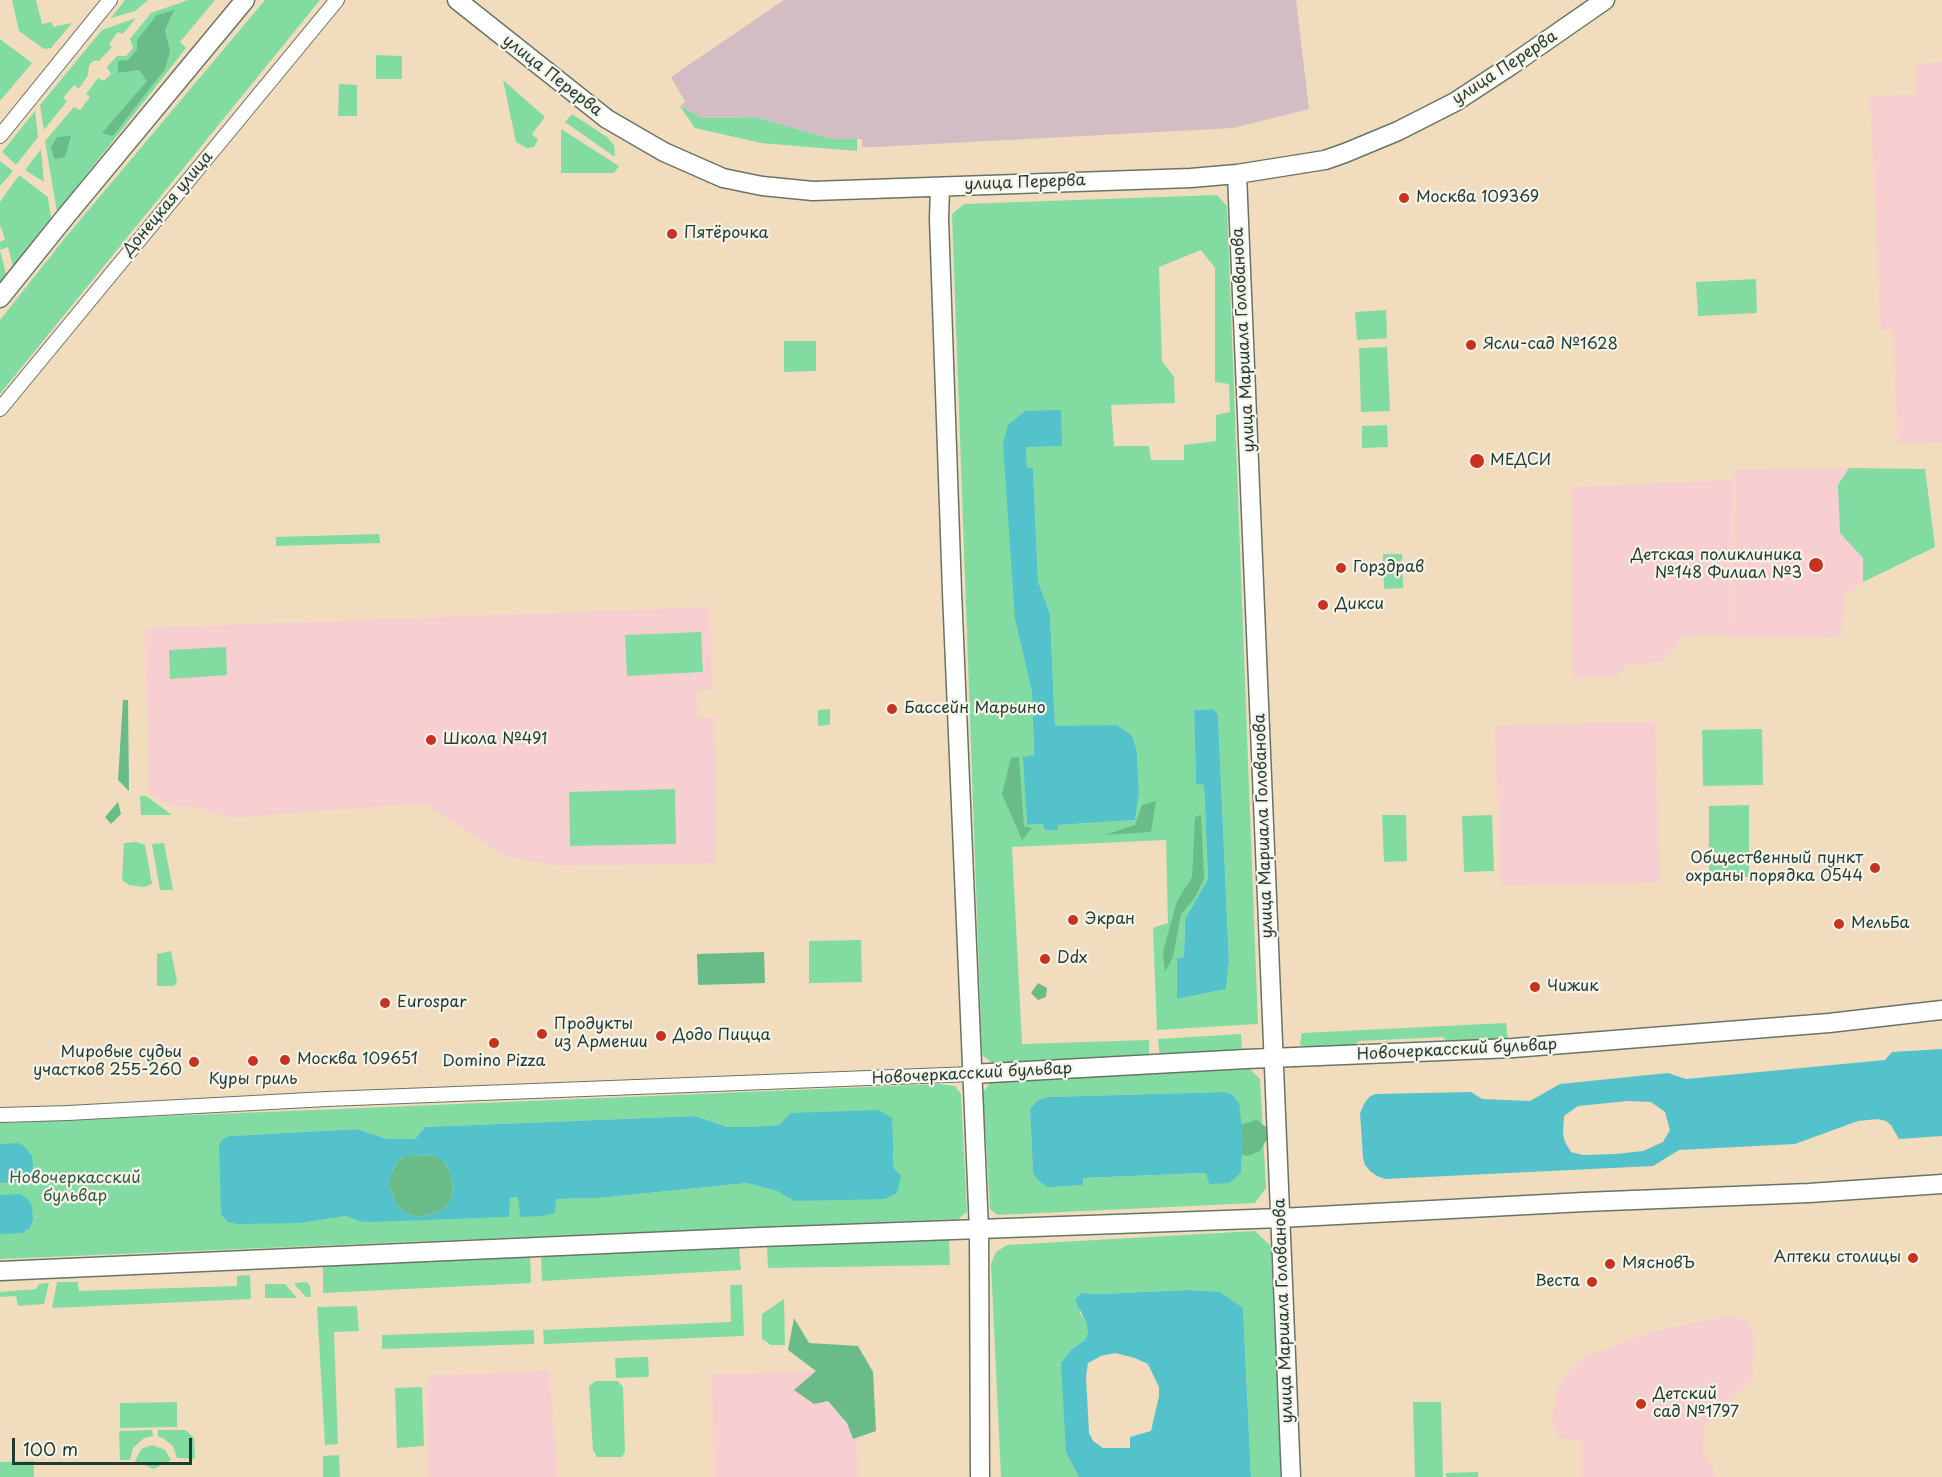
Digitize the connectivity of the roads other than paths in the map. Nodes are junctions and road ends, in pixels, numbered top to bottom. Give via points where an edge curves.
1 (110, 0) edge
2 (245, 0) edge
3 (337, 0) edge
4 (457, 0) edge
5 (1605, 0) edge
6 (0, 136) edge
7 (1237, 174) junction
8 (940, 187) junction
9 (0, 298) edge
10 (0, 409) edge
11 (1942, 1010) edge
12 (1274, 1058) junction
13 (972, 1074) junction
14 (0, 1115) edge
15 (1942, 1184) edge
16 (1280, 1218) junction
17 (979, 1230) junction
18 (0, 1271) edge
19 (980, 1477) edge
20 (1291, 1477) edge

1 - 6 street
2 - 9 street
3 - 10 street, Донецкая улица
4 - 8 street, улица Перерва via 607,119 664,153 723,178 813,191
5 - 7 street, улица Перерва via 1464,96 1398,131 1324,159
7 - 8 street, улица Перерва
7 - 12 street, улица Маршала Голованова
8 - 13 street
11 - 12 street, Новочеркасский бульвар via 1590,1043
12 - 13 street, Новочеркасский бульвар
12 - 16 street, улица Маршала Голованова
13 - 14 street, Новочеркасский бульвар
13 - 17 street
15 - 16 street
16 - 17 street
16 - 20 street, улица Маршала Голованова
17 - 18 street
17 - 19 street

